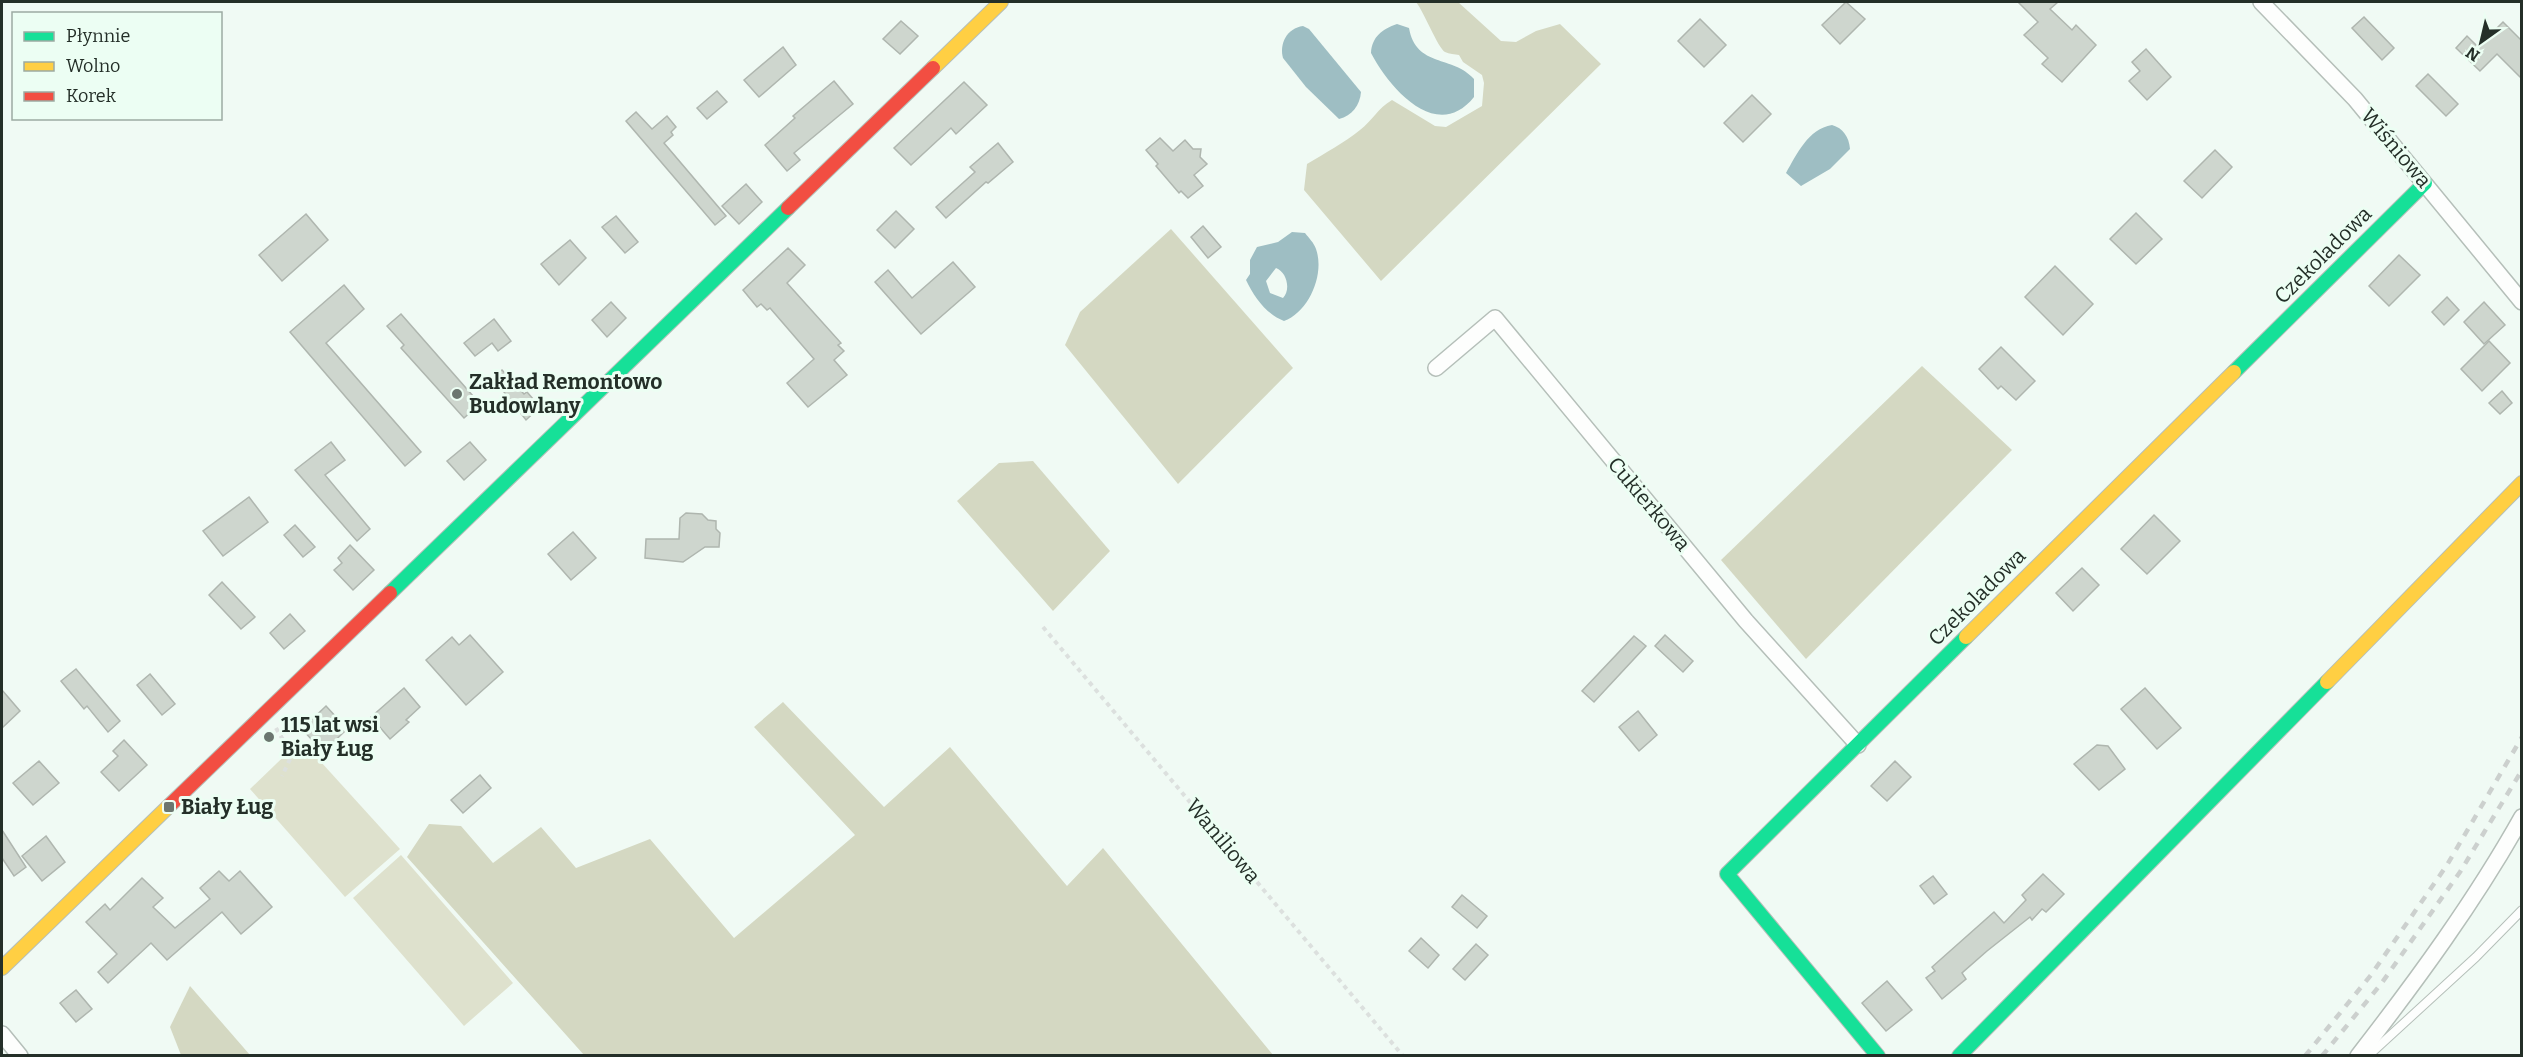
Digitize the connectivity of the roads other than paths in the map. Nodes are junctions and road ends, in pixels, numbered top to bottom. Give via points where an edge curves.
1 (1001, 2) edge
2 (2261, 2) edge
3 (2425, 183) junction
4 (2522, 302) edge
5 (1436, 368) dead end
6 (2522, 483) edge
7 (1858, 745) junction
8 (2522, 818) edge
9 (2522, 910) edge
10 (2, 968) edge
11 (2, 1034) edge
12 (20, 1056) edge
13 (1878, 1056) edge
14 (1959, 1056) edge
15 (2358, 1056) edge
16 (2368, 1056) edge

1 - 10 street
2 - 3 street, Wiśniowa via 2355,99
3 - 4 street, Wiśniowa
3 - 7 street, Czekoladowa
5 - 7 street, Cukierkowa via 1494,318 1746,621
6 - 14 street
7 - 13 street, Czekoladowa via 1726,874
8 - 15 street via 2402,999
9 - 16 lane
11 - 12 street

